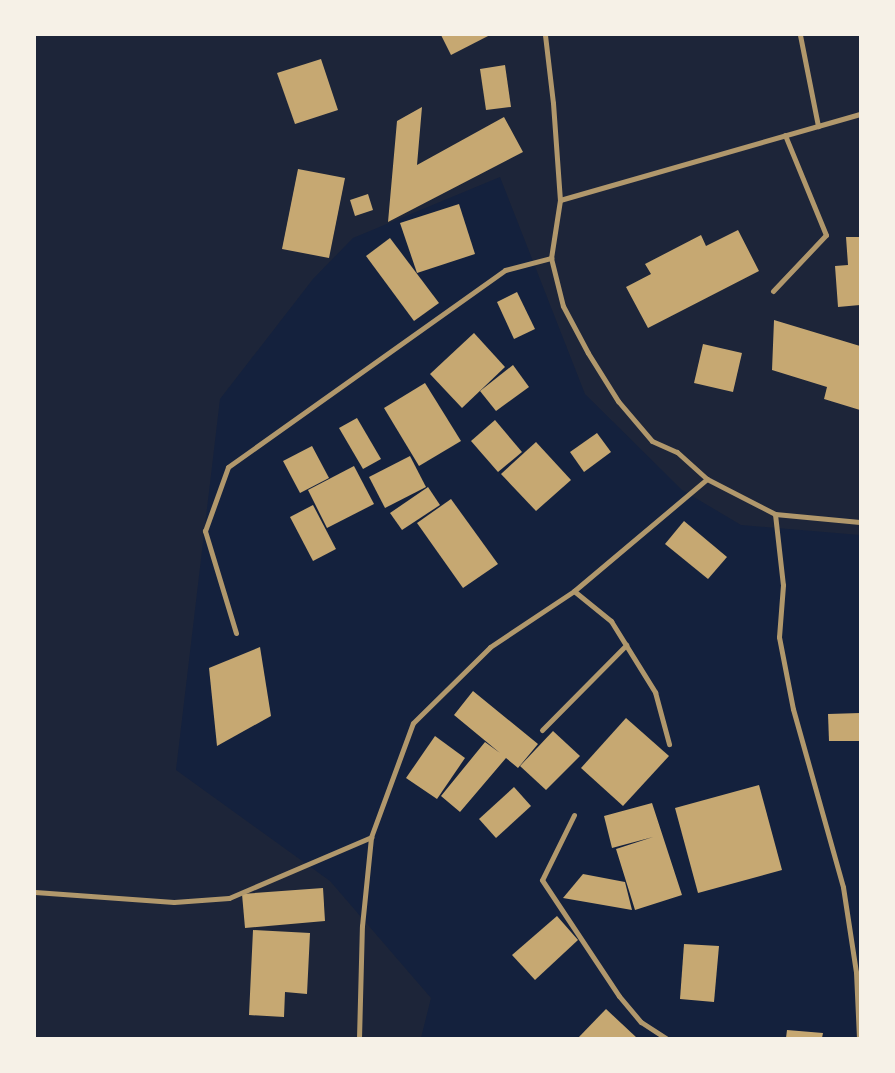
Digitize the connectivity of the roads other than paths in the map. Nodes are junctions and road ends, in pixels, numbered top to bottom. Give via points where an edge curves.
1 (545, 35) edge
2 (800, 35) edge
3 (860, 114) edge
4 (818, 126) junction
5 (785, 135) junction
6 (560, 200) junction
7 (551, 258) junction
8 (773, 291) dead end
9 (707, 479) junction
10 (774, 514) junction
11 (860, 522) edge
12 (574, 591) junction
13 (236, 633) dead end
14 (626, 645) junction
15 (542, 730) dead end
16 (669, 744) dead end
17 (574, 815) dead end
18 (371, 837) junction
19 (35, 892) edge
20 (359, 1038) edge
21 (666, 1038) edge
22 (859, 1038) edge

1 - 6 street
2 - 4 street
3 - 4 street
4 - 5 street
5 - 6 street
5 - 8 street via 826,235
6 - 7 street
7 - 9 street via 564,306 618,401 652,441 677,452
7 - 13 street via 505,270 228,467 205,531
9 - 10 street
9 - 12 street
10 - 11 street
10 - 22 street via 783,585 779,637 793,709 843,887 856,972
12 - 14 street via 610,621
12 - 18 street via 490,647 413,723
14 - 15 street
14 - 16 street via 655,692
17 - 21 street via 542,880 619,996 640,1022
18 - 19 street via 229,898 174,902
18 - 20 street via 362,926

